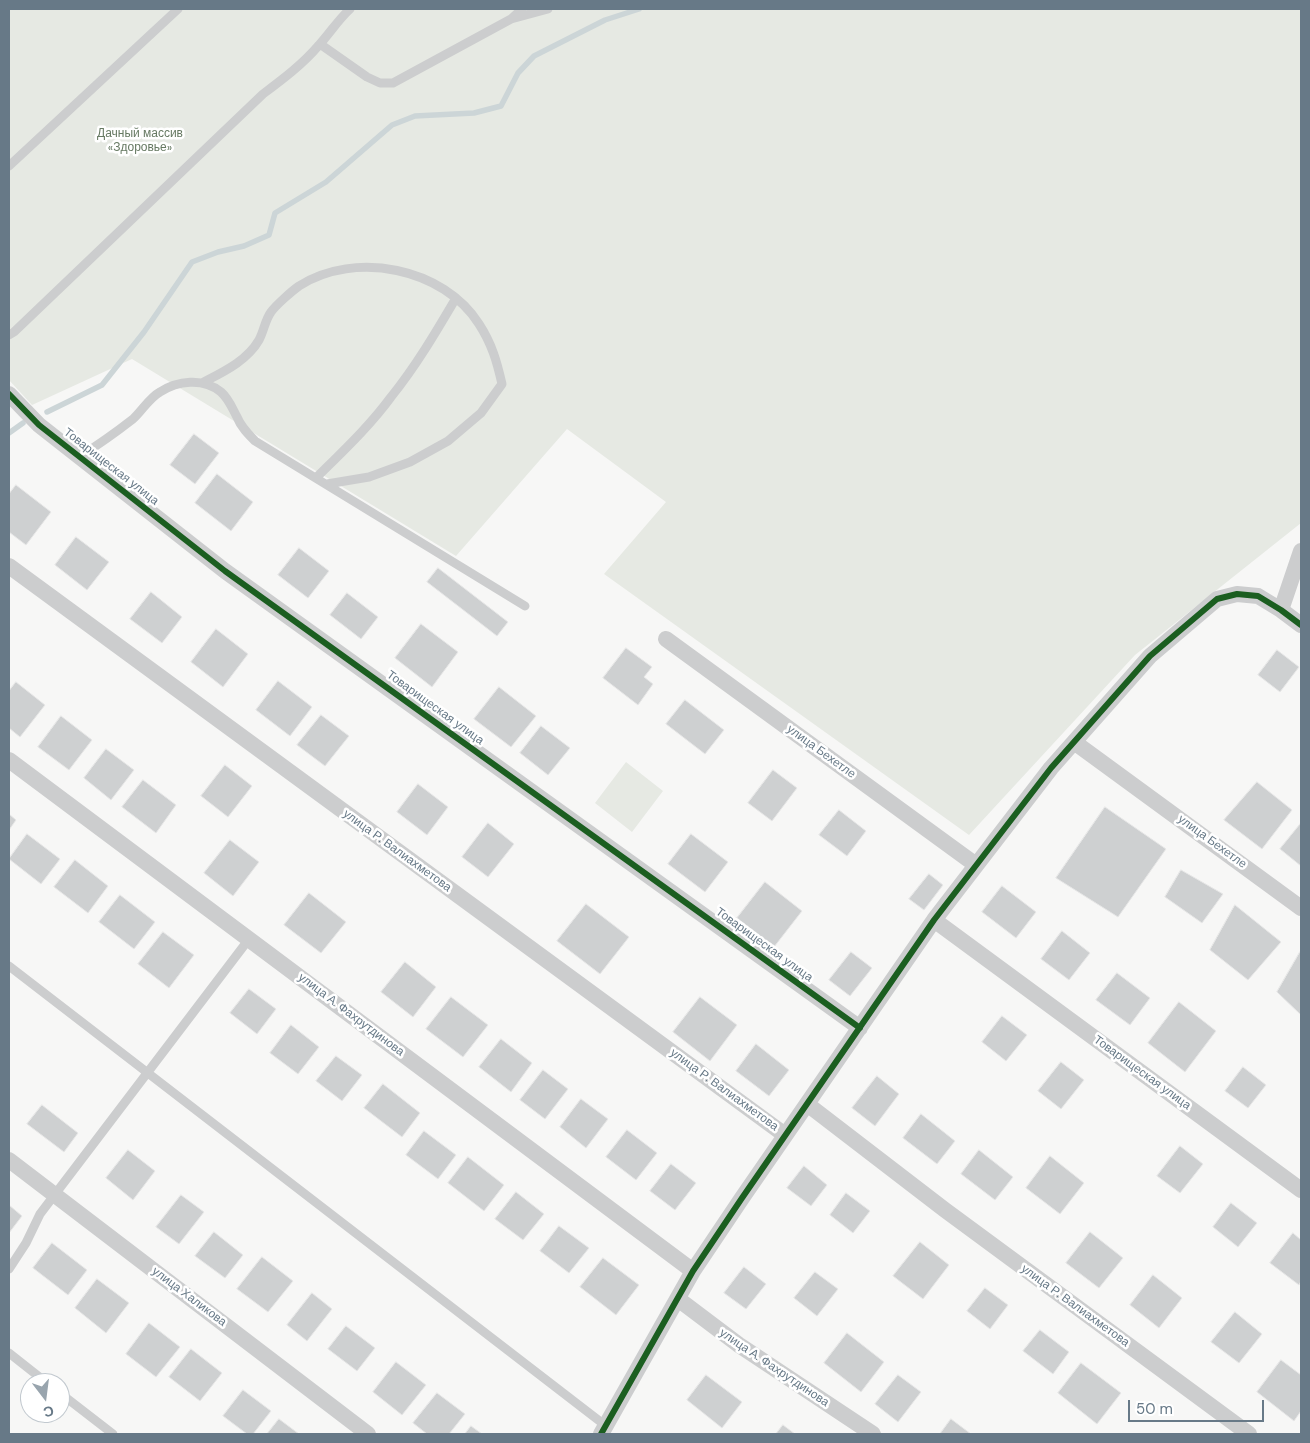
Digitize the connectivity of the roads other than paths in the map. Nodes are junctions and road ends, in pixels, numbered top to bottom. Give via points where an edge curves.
1 (178, 9) edge
2 (350, 9) edge
3 (522, 9) edge
4 (548, 9) edge
5 (511, 19) junction
6 (320, 44) junction
7 (9, 166) edge
8 (456, 298) junction
9 (9, 335) edge
10 (202, 383) junction
11 (9, 394) edge
12 (79, 457) junction
13 (316, 478) junction
14 (327, 484) junction
15 (1301, 551) edge
16 (9, 566) edge
17 (525, 606) dead end
18 (1281, 610) junction
19 (1301, 625) edge
20 (666, 639) dead end
21 (1074, 742) junction
22 (9, 760) edge
23 (976, 865) junction
24 (1301, 908) edge
25 (934, 920) junction
26 (249, 939) junction
27 (9, 966) edge
28 (860, 1028) junction
29 (148, 1073) junction
30 (807, 1104) junction
31 (785, 1135) junction
32 (9, 1160) edge
33 (1301, 1190) edge
34 (55, 1195) junction
35 (9, 1269) edge
36 (693, 1271) junction
37 (678, 1299) junction
38 (9, 1353) edge
39 (34, 1373) edge
40 (70, 1401) edge
41 (604, 1430) edge
42 (113, 1434) edge
43 (368, 1434) edge
44 (873, 1434) edge
45 (1250, 1434) edge

1 - 7 lane
2 - 6 lane
3 - 5 lane
4 - 5 lane
5 - 6 lane via 393,83 380,83 367,77
6 - 9 lane
8 - 10 lane via 428,280 396,269 363,266 330,272 299,286 271,312 259,340 247,355
8 - 13 lane via 424,352 391,397 355,440
8 - 14 lane via 478,322 494,352 502,384 481,413 433,450 369,477
10 - 12 lane via 181,382 158,392 106,441
10 - 13 lane via 220,391 255,441
11 - 12 street, Товарищеская улица via 39,425
12 - 28 street, Товарищеская улица via 225,571
13 - 14 lane
14 - 17 lane
15 - 18 street
16 - 31 street, улица Р. Валиахметова
18 - 19 street
18 - 21 street via 1258,596 1237,594 1217,599 1150,656
20 - 23 street, улица Бехетле
21 - 23 street
21 - 24 street, улица Бехетле
22 - 26 street, улица А. Фахрутдинова
23 - 25 street
25 - 28 street
25 - 33 street, Товарищеская улица
26 - 29 lane
26 - 36 street, улица А. Фахрутдинова
27 - 29 lane
28 - 30 street
29 - 34 lane
29 - 41 lane
30 - 31 street
30 - 45 street, улица Р. Валиахметова via 945,1210
31 - 36 street
32 - 34 street, улица Халикова
34 - 35 lane via 40,1214
34 - 43 street, улица Халикова
36 - 37 street
37 - 41 street
37 - 44 street, улица А. Фахрутдинова via 738,1345
38 - 39 lane
40 - 42 lane

